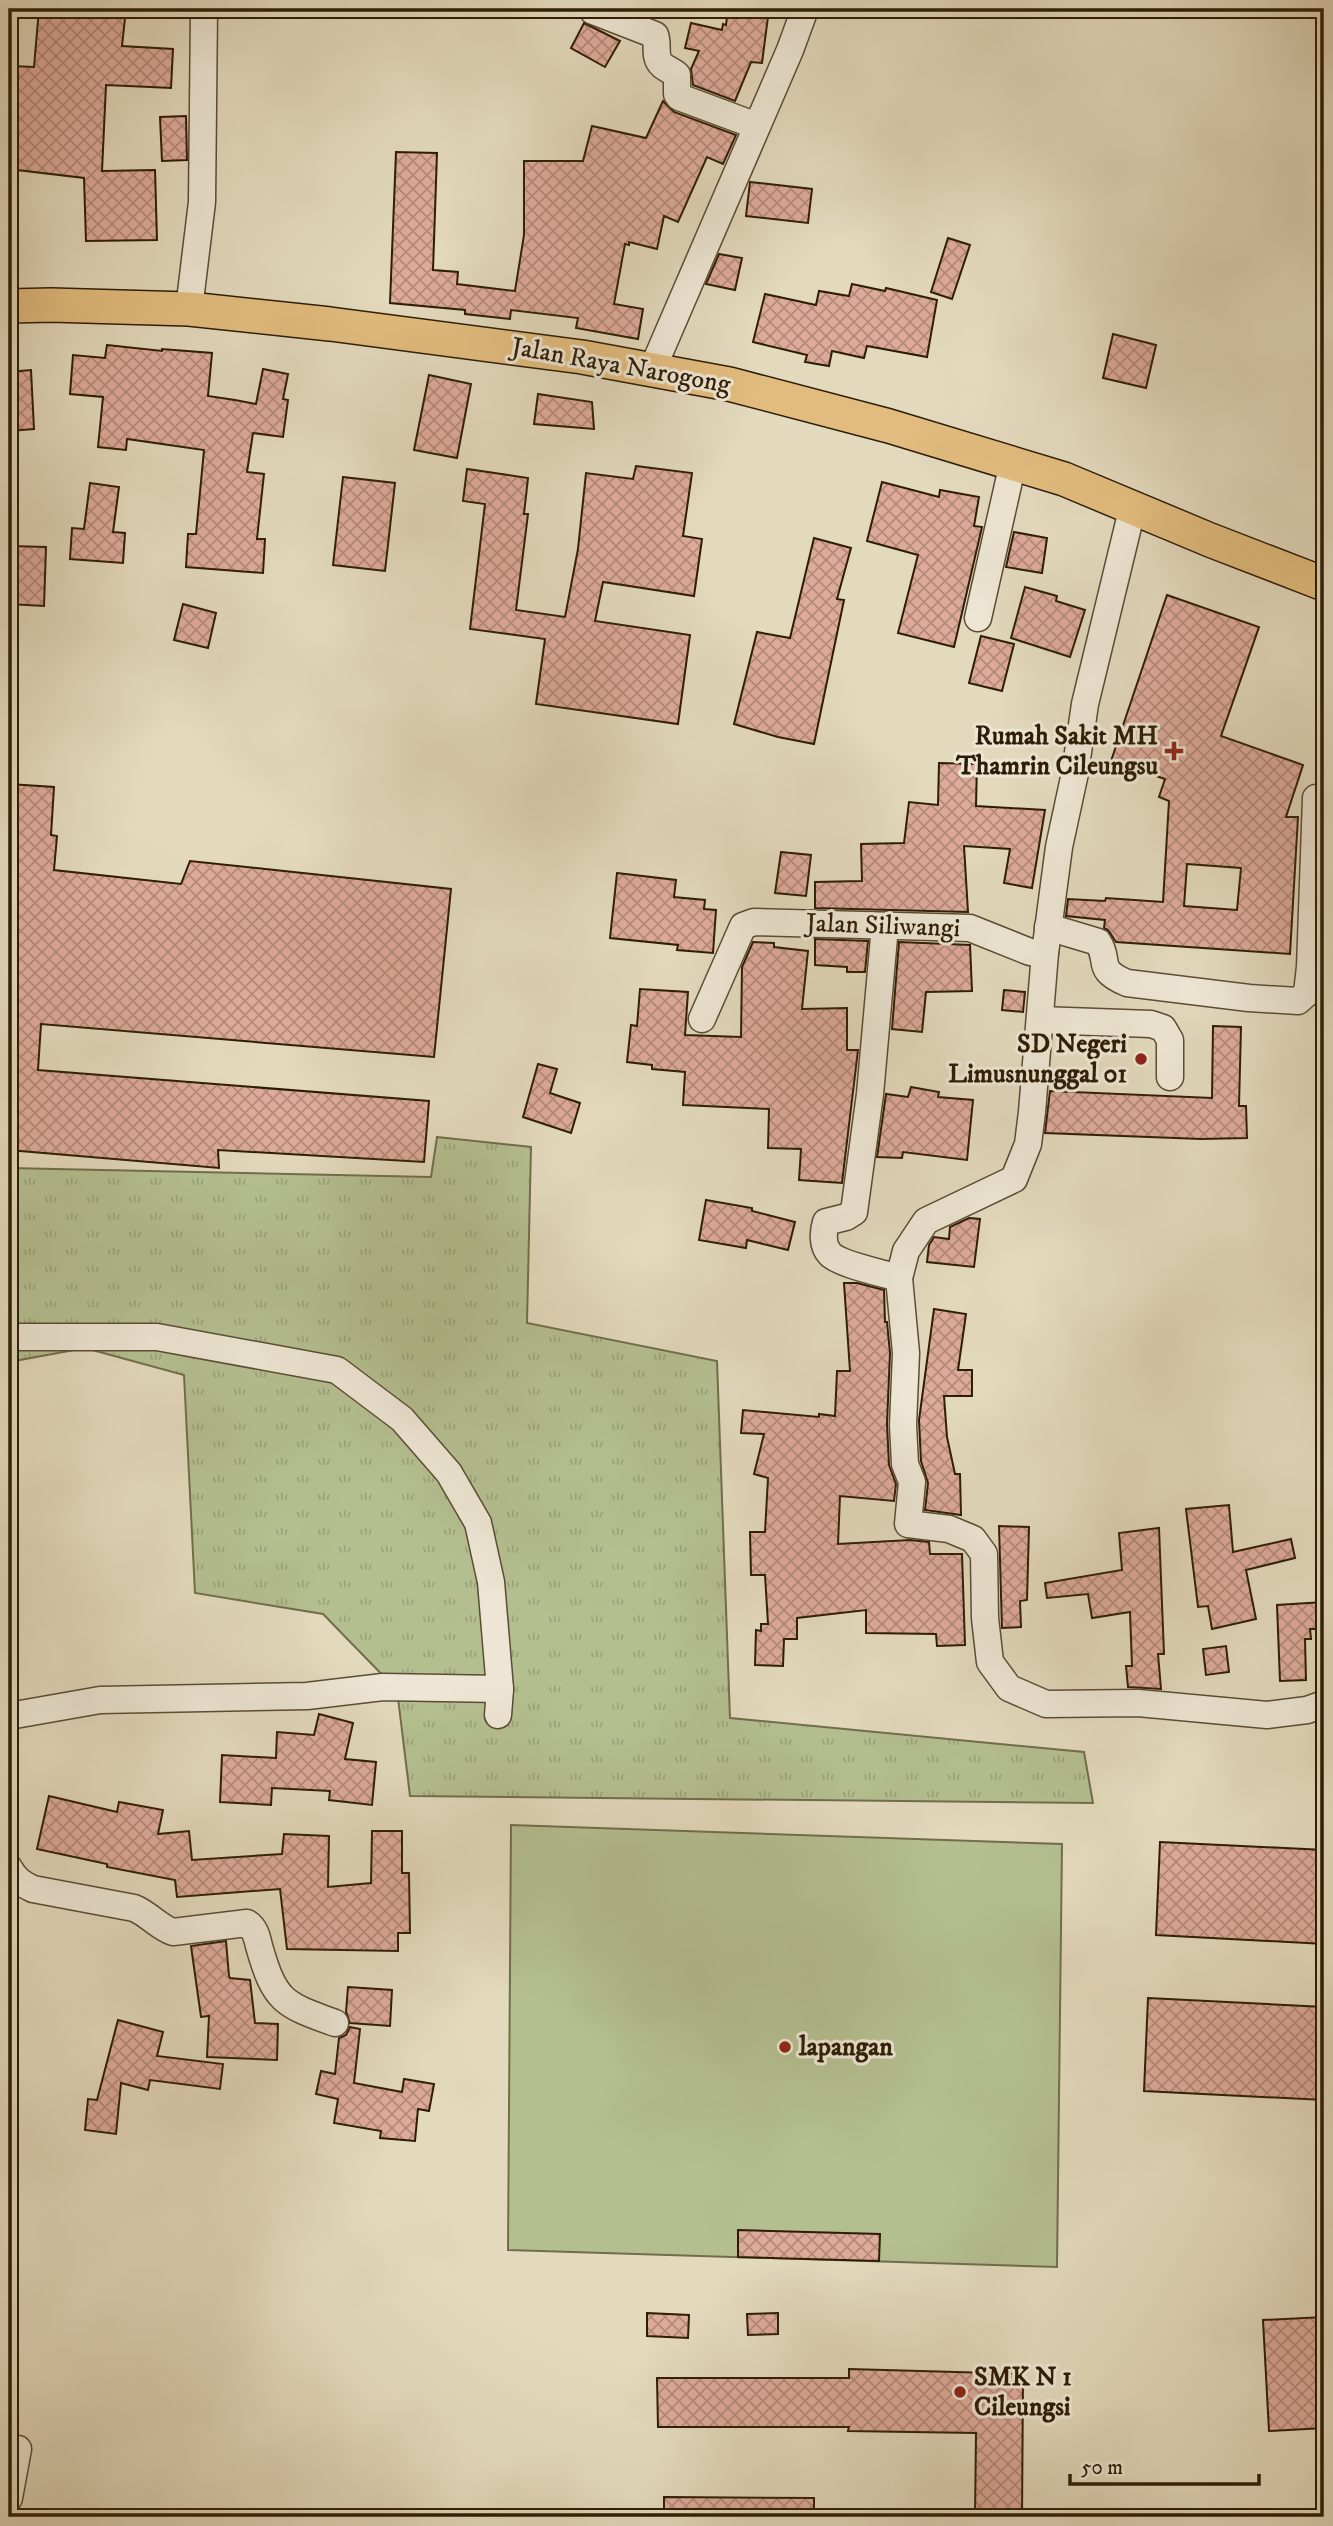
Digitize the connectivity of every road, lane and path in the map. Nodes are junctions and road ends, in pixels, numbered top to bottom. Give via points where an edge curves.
1 (204, 9) edge
2 (805, 9) edge
3 (593, 11) dead end
4 (757, 126) junction
5 (9, 306) edge
6 (189, 309) junction
7 (652, 370) junction
8 (1013, 463) junction
9 (1133, 506) junction
10 (1210, 540) junction
11 (1324, 584) edge
12 (1324, 599) edge
13 (978, 618) dead end
14 (1316, 799) dead end
15 (886, 926) junction
16 (1047, 940) junction
17 (702, 1020) dead end
18 (1040, 1020) junction
19 (1170, 1077) dead end
20 (899, 1278) junction
21 (9, 1337) edge
22 (1324, 1704) edge
23 (9, 1716) edge
24 (9, 1868) edge
25 (335, 2023) dead end
26 (18, 2449) dead end
27 (9, 2498) edge

1 - 6 street via 202,202
2 - 4 street
3 - 4 street via 655,35 657,58 677,75 680,97
4 - 7 street
5 - 6 main road, Jalan Raya Narogong
6 - 7 main road, Jalan Raya Narogong via 414,333
7 - 8 main road, Jalan Raya Narogong via 729,384
8 - 9 main road, Jalan Raya Narogong
8 - 13 street
9 - 10 main road, Jalan Raya Narogong
9 - 16 street via 1085,704
10 - 11 main road, Jalan Raya Narogong
10 - 12 main road, Jalan Raya Narogong
14 - 16 street, Jalan Siliwangi via 1311,967 1307,993 1298,1001 1127,983 1106,969 1098,942
15 - 16 street, Jalan Siliwangi via 970,928 1030,952
15 - 17 street, Jalan Siliwangi via 754,922 743,926
15 - 20 street via 854,1212 826,1222 824,1242 835,1258
16 - 18 street
18 - 19 street via 1163,1028 1170,1040
18 - 20 street via 1028,1144 1014,1179 926,1221 906,1251
20 - 22 street via 906,1353 905,1464 912,1482 908,1524 949,1529 974,1539 984,1554 990,1662 1009,1688 1046,1704 1138,1703 1267,1715
21 - 23 street via 157,1337 337,1370 402,1419 449,1473 478,1523 491,1582 499,1702 383,1687 307,1696 100,1700
24 - 25 street via 14,1877 33,1888 134,1908 173,1932 247,1923 283,1999 296,2009
26 - 27 street

